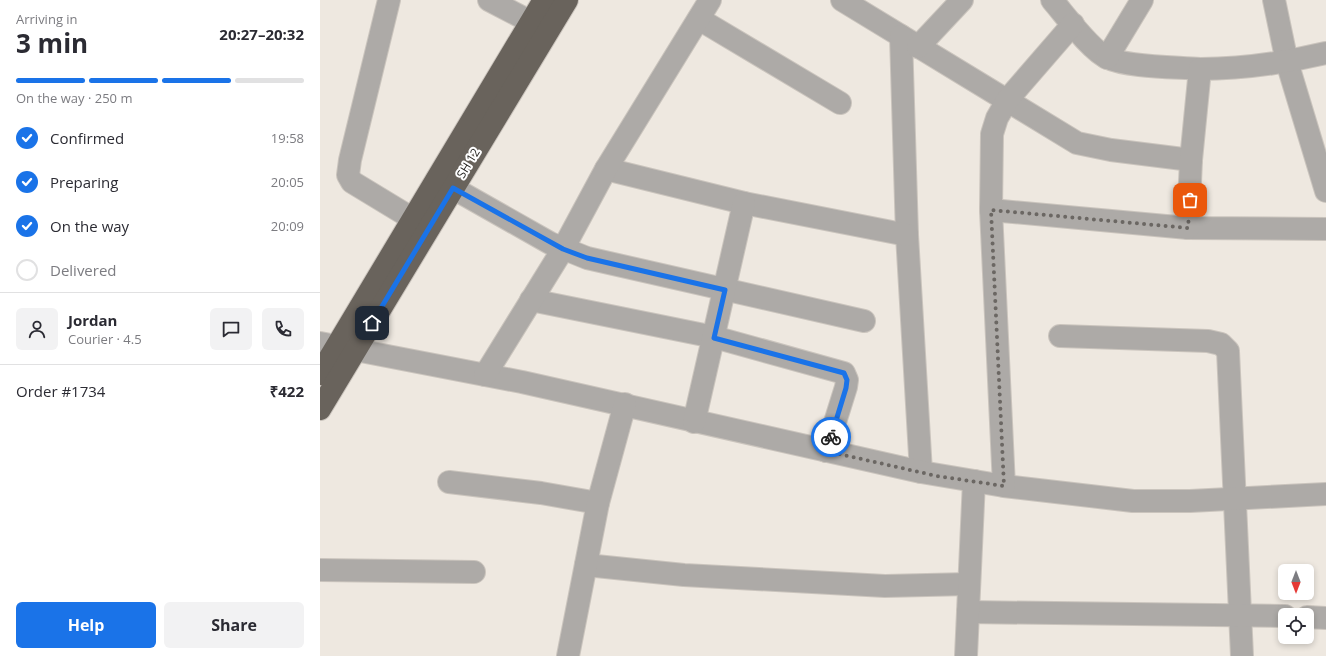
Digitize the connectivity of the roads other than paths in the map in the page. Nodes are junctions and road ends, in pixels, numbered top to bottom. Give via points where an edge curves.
1 (389, 0) edge
2 (489, 0) edge
3 (544, 0) edge
4 (567, 0) edge
5 (710, 0) edge
6 (842, 0) edge
7 (962, 0) edge
8 (1052, 0) edge
9 (1142, 0) edge
10 (1274, 0) edge
11 (699, 19) junction
12 (531, 22) junction
13 (1073, 24) junction
14 (910, 42) junction
15 (1326, 53) edge
16 (1107, 58) junction
17 (1287, 62) junction
18 (1200, 69) junction
19 (1008, 99) junction
20 (840, 103) dead end
21 (1191, 160) junction
22 (606, 169) junction
23 (445, 183) junction
24 (1326, 191) edge
25 (744, 203) junction
26 (991, 210) junction
27 (413, 219) junction
28 (1188, 228) junction
29 (1326, 229) edge
30 (907, 235) junction
31 (563, 249) junction
32 (725, 290) junction
33 (531, 300) junction
34 (864, 321) dead end
35 (1060, 336) dead end
36 (714, 338) junction
37 (338, 346) edge
38 (320, 374) edge
39 (485, 375) junction
40 (625, 404) junction
41 (320, 409) edge
42 (694, 422) junction
43 (826, 451) junction
44 (921, 472) junction
45 (974, 481) junction
46 (449, 482) dead end
47 (1004, 486) junction
48 (1326, 494) edge
49 (1235, 499) junction
50 (598, 503) junction
51 (586, 565) junction
52 (320, 570) edge
53 (474, 572) dead end
54 (968, 584) junction
55 (968, 612) junction
56 (1241, 615) junction
57 (1278, 616) edge
58 (1314, 617) edge
59 (1326, 618) edge
60 (568, 656) edge
61 (966, 656) edge
62 (1242, 656) edge

1 - 27 street via 348,176 352,182
2 - 12 street
3 - 12 highway, SH 12
4 - 23 highway, SH 12
5 - 11 street
6 - 14 street
7 - 14 street
8 - 13 street
9 - 16 street
10 - 17 street
11 - 20 street
11 - 22 street
12 - 23 highway, SH 12
13 - 16 street via 1095,49
13 - 19 street
14 - 19 street
14 - 30 street
15 - 17 street
16 - 18 street via 1120,62
17 - 18 street via 1238,68
17 - 24 street
18 - 21 street
19 - 21 street via 1077,143 1110,150
19 - 26 street via 997,118 992,134
21 - 28 street
22 - 25 street
22 - 31 street
23 - 27 highway, SH 12
23 - 31 street
23 - 37 highway, SH 12
25 - 30 street
25 - 32 street
26 - 28 street
26 - 47 street
27 - 37 highway, SH 12
28 - 29 street
30 - 44 street
31 - 32 street via 587,258
31 - 33 street
32 - 34 street
32 - 36 street
33 - 36 street
33 - 39 street
35 - 49 street via 1208,340 1221,344 1228,351 1229,360
36 - 42 street
36 - 43 street via 844,373 847,380 846,388
37 - 38 highway, SH 12
37 - 39 street
37 - 41 highway, SH 12
39 - 40 street
40 - 42 street
40 - 50 street
42 - 43 street
43 - 44 street
44 - 45 street
45 - 47 street
45 - 54 street
46 - 50 street
47 - 49 street via 1133,501
48 - 49 street
49 - 56 street
50 - 51 street
51 - 54 street via 684,575 885,586
51 - 60 street
52 - 53 street
54 - 55 street
55 - 56 street
55 - 61 street
56 - 57 street
56 - 62 street
58 - 59 street

